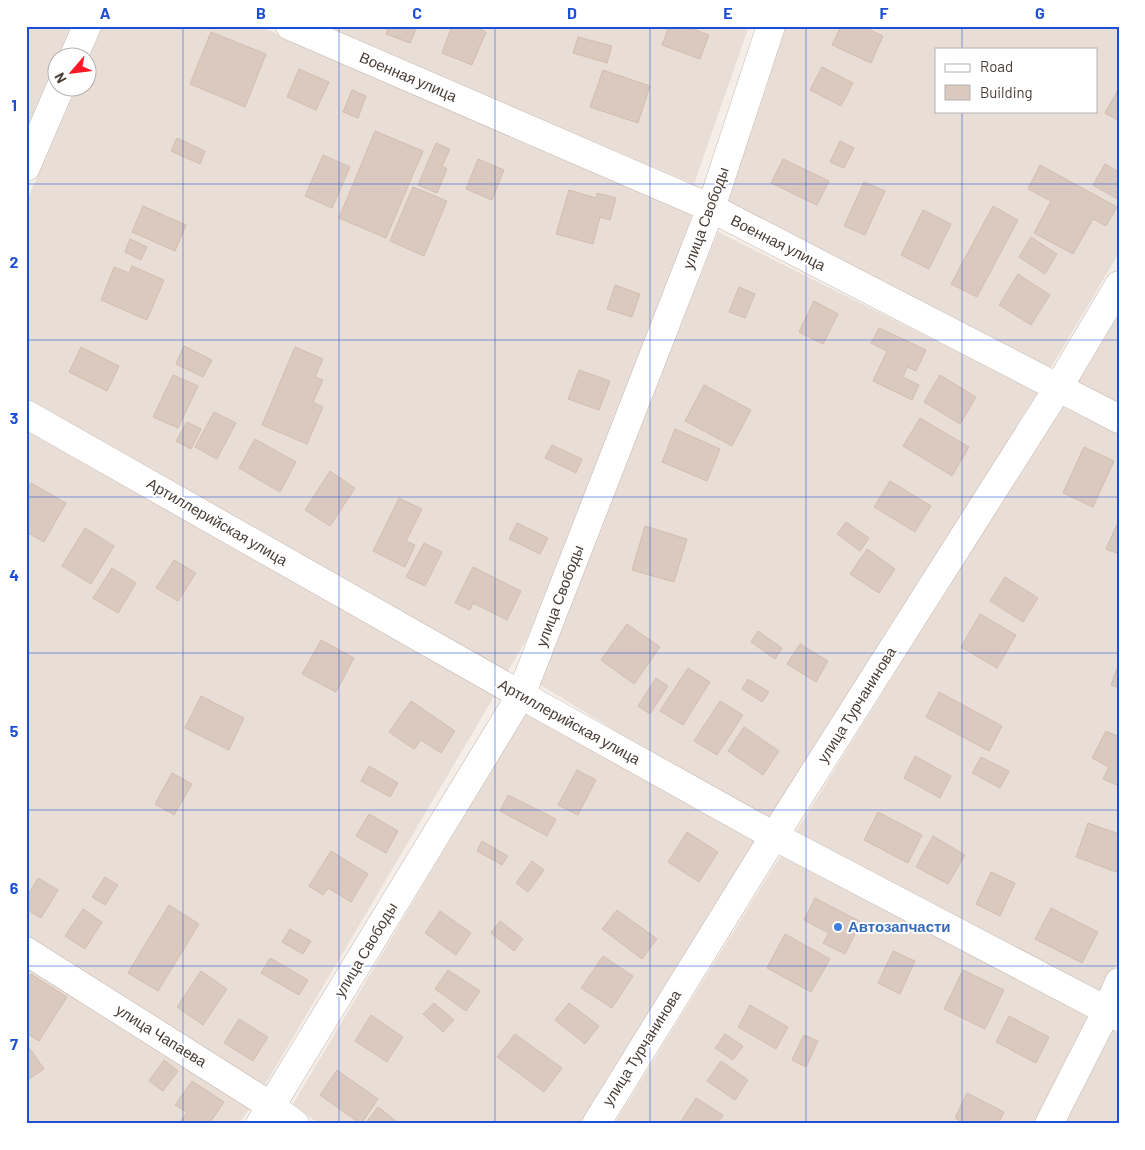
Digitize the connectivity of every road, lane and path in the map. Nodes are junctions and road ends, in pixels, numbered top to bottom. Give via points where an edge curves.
1 (87, 26) edge
2 (290, 26) edge
3 (771, 26) edge
4 (77, 48) edge
5 (56, 98) edge
6 (26, 167) edge
7 (711, 208) junction
8 (1119, 285) edge
9 (1058, 388) junction
10 (26, 414) edge
11 (1119, 418) edge
12 (521, 695) junction
13 (774, 836) junction
14 (26, 951) edge
15 (1119, 982) edge
16 (1112, 1014) edge
17 (265, 1115) edge
18 (295, 1124) edge
19 (596, 1124) edge
20 (1050, 1124) edge

1 - 4 street
2 - 7 street, Военная улица
3 - 7 street, улица Свободы
5 - 6 street
7 - 9 street, Военная улица
7 - 12 street, улица Свободы
8 - 9 street, улица Турчанинова
9 - 11 street, Военная улица
9 - 13 street, улица Турчанинова
10 - 12 street, Артиллерийская улица
12 - 13 street, Артиллерийская улица
12 - 17 street, улица Свободы
13 - 16 street, Артиллерийская улица
13 - 19 street, улица Турчанинова
14 - 17 street, улица Чапаева
15 - 16 street
16 - 20 street
17 - 18 street, улица Чапаева

